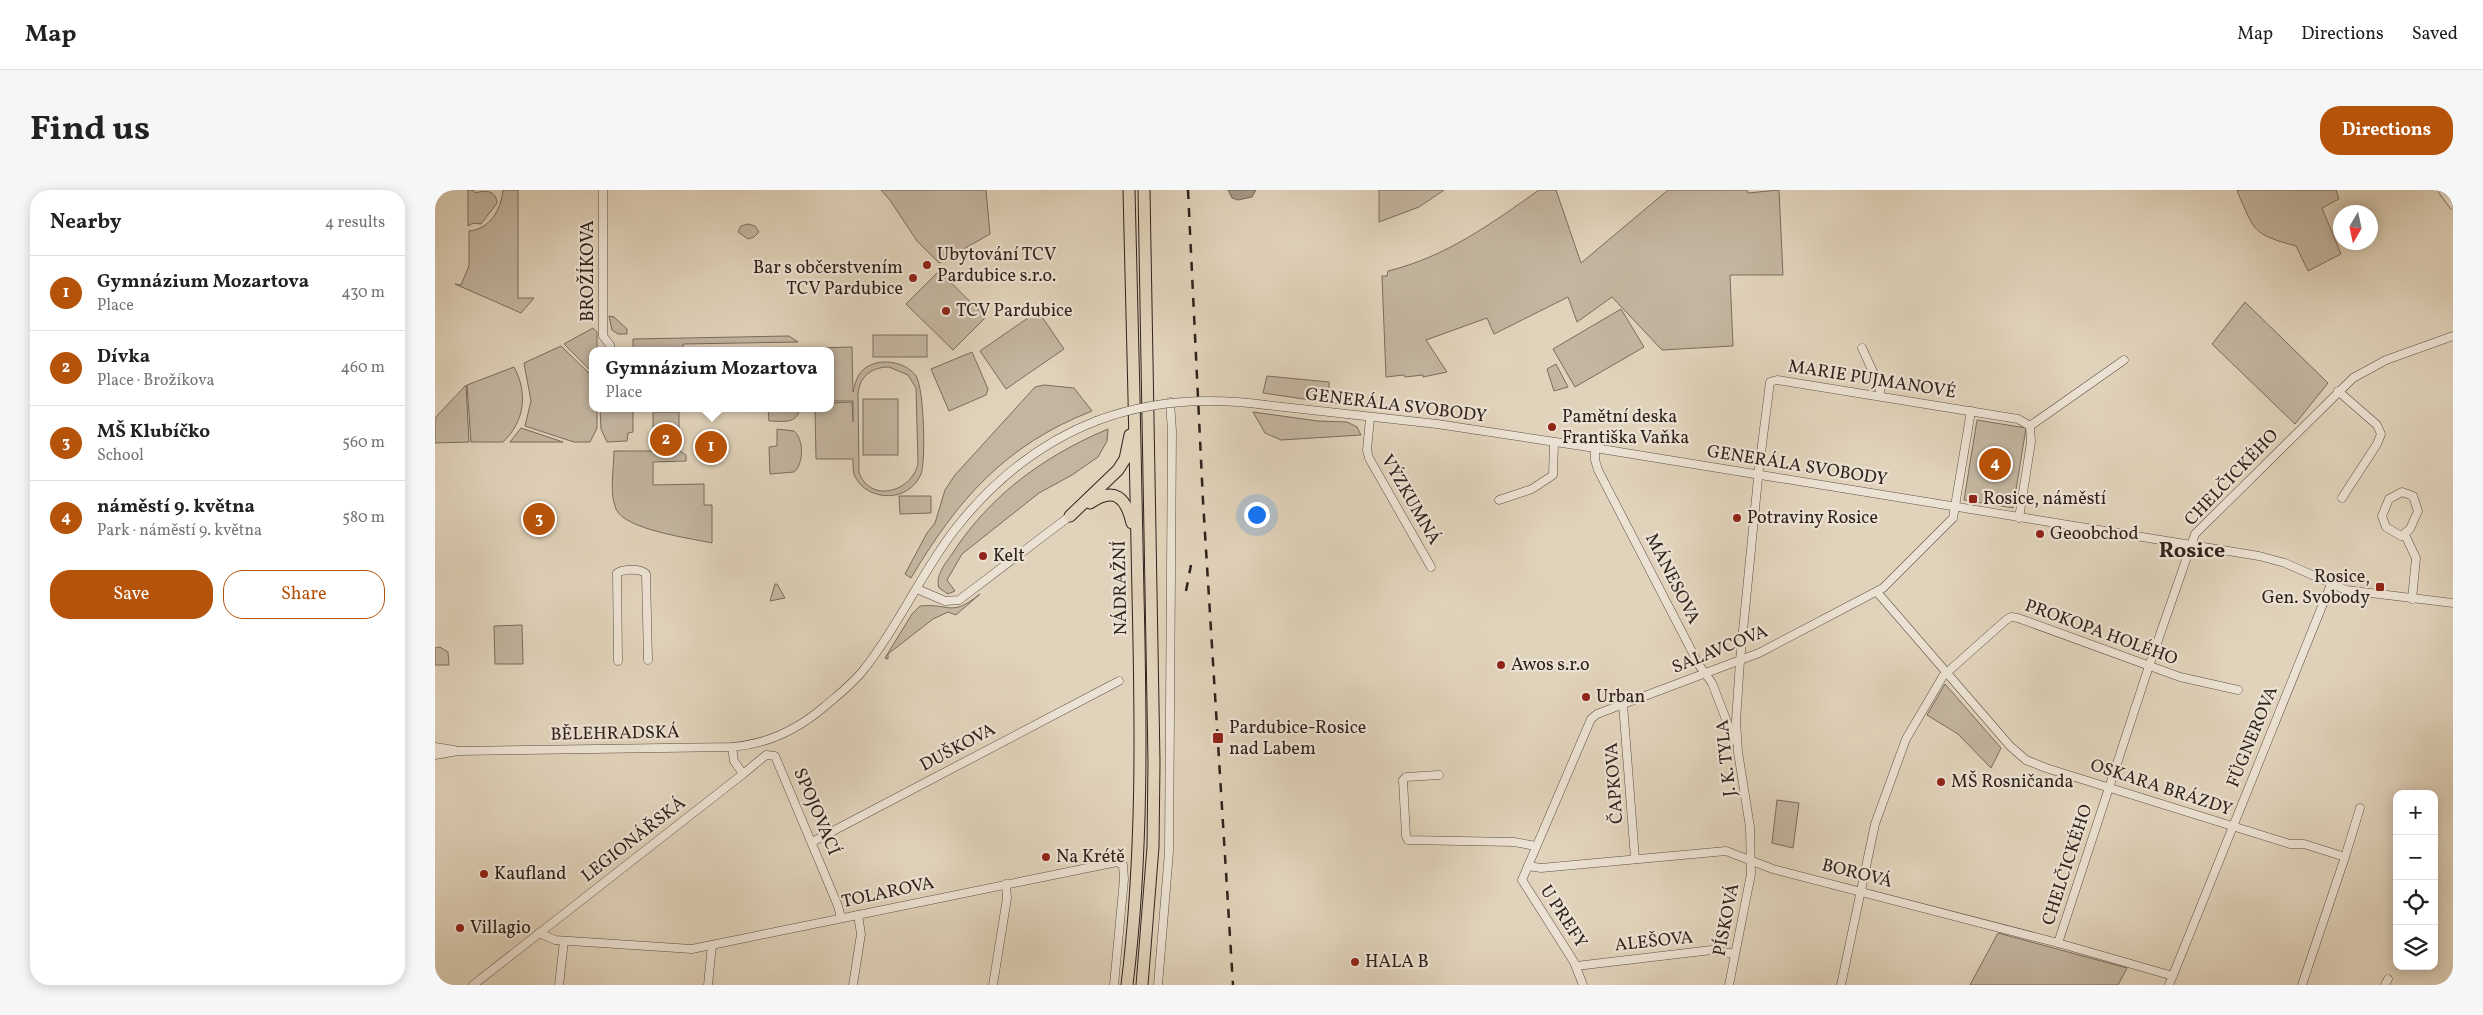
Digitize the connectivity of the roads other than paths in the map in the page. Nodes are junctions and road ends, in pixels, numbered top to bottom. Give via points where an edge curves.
1 (603, 190) edge
2 (1129, 190) edge
3 (1145, 190) edge
4 (2442, 190) edge
5 (2453, 205) edge
6 (2453, 336) edge
7 (610, 347) edge
8 (1862, 348) dead end
9 (2124, 360) dead end
10 (2338, 391) junction
11 (1880, 396) junction
12 (1170, 402) junction
13 (1971, 411) junction
14 (1135, 414) junction
15 (1370, 418) junction
16 (2030, 426) junction
17 (1554, 442) junction
18 (1595, 448) junction
19 (1759, 474) junction
20 (2343, 498) dead end
21 (1499, 500) dead end
22 (1956, 507) junction
23 (1069, 516) junction
24 (2019, 518) junction
25 (2405, 534) junction
26 (1137, 545) junction
27 (2190, 545) junction
28 (1431, 567) dead end
29 (2331, 584) junction
30 (917, 589) junction
31 (1877, 592) junction
32 (2412, 599) junction
33 (2450, 603) edge
34 (647, 660) dead end
35 (618, 661) dead end
36 (1740, 661) junction
37 (2149, 666) junction
38 (1705, 673) junction
39 (1946, 673) junction
40 (1119, 681) dead end
41 (2238, 690) dead end
42 (1623, 704) junction
43 (435, 747) edge
44 (732, 747) junction
45 (459, 751) junction
46 (1738, 752) junction
47 (435, 755) edge
48 (743, 774) junction
49 (1439, 775) dead end
50 (2109, 788) junction
51 (2360, 808) dead end
52 (2233, 827) junction
53 (812, 842) junction
54 (1536, 846) junction
55 (2345, 857) junction
56 (1635, 859) junction
57 (1751, 860) junction
58 (1528, 866) junction
59 (1006, 884) junction
60 (1860, 890) junction
61 (859, 915) junction
62 (841, 918) junction
63 (539, 933) junction
64 (564, 941) junction
65 (2058, 943) junction
66 (712, 945) junction
67 (1735, 954) junction
68 (1576, 966) junction
69 (2173, 976) junction
70 (473, 985) edge
71 (559, 985) edge
72 (707, 985) edge
73 (853, 985) edge
74 (993, 985) edge
75 (1114, 985) edge
76 (1127, 985) edge
77 (1142, 985) edge
78 (1158, 985) edge
79 (1583, 985) edge
80 (1729, 985) edge
81 (1841, 985) edge
82 (2169, 985) edge
83 (2301, 985) edge

1 - 7 street, BROŽÍKOVA via 603,336
2 - 14 main road, NÁDRAŽNÍ
3 - 77 main road, NÁDRAŽNÍ via 1154,735 1153,847
4 - 5 street
6 - 10 street, CHELČICKÉHO via 2367,369
8 - 11 street via 1877,379
9 - 16 street
10 - 20 street via 2377,425 2381,434
10 - 27 street, CHELČICKÉHO via 2195,534
11 - 13 street, MARIE PUJMANOVÉ
11 - 19 street, MARIE PUJMANOVÉ via 1772,381
12 - 15 street, GENERÁLA SVOBODY, bridge via 1225,400
12 - 30 street, bridge via 1096,421 1043,448 990,489 954,530
12 - 78 street via 1169,866
13 - 16 street, MARIE PUJMANOVÉ via 2018,419
13 - 22 street, SALAVCOVA
14 - 23 main road via 1122,464
14 - 26 main road, NÁDRAŽNÍ
15 - 17 street, GENERÁLA SVOBODY via 1445,425
15 - 28 street, VÝZKUMNÁ via 1369,458
16 - 24 street via 2031,442
17 - 18 street, GENERÁLA SVOBODY
17 - 21 street via 1552,476 1532,489
18 - 19 street, GENERÁLA SVOBODY
18 - 38 street, MÁNESOVA via 1598,470
19 - 22 street, GENERÁLA SVOBODY
19 - 36 street, J. K. TYLA
22 - 24 street, GENERÁLA SVOBODY
22 - 31 street, SALAVCOVA via 1949,525
23 - 26 main road via 1099,497 1111,494 1119,497 1128,508
23 - 30 street via 959,600 945,601
24 - 27 street, GENERÁLA SVOBODY
25 - 25 street via 2417,515 2418,507 2413,496 2402,492 2389,499 2382,516 2390,531
25 - 32 street via 2416,558
26 - 76 main road, NÁDRAŽNÍ via 1139,826
27 - 29 street, GENERÁLA SVOBODY via 2265,557
27 - 37 street, CHELČICKÉHO
29 - 32 street, GENERÁLA SVOBODY via 2352,591
29 - 52 street, FÜGNEROVA
30 - 44 street, BĚLEHRADSKÁ via 871,660 851,684 807,720 771,739
31 - 36 street, SALAVCOVA
31 - 39 street, OSKARA BRÁZDY
32 - 33 street, GENERÁLA SVOBODY
34 - 35 street via 645,573 621,571 617,575
36 - 38 street, SALAVCOVA
36 - 46 street, J. K. TYLA via 1736,721
37 - 39 street, PROKOPA HOLÉHO via 2011,617
37 - 41 street, PROKOPA HOLÉHO via 2179,677
37 - 50 street, CHELČICKÉHO
38 - 42 street, SALAVCOVA
38 - 46 street, MÁNESOVA via 1712,683
39 - 50 street, OSKARA BRÁZDY via 2026,760
39 - 60 street, PROKOPA HOLÉHO via 1922,710 1897,761 1875,824
40 - 53 street, DUŠKOVA
42 - 54 street, SALAVCOVA via 1591,719
42 - 56 street, ČAPKOVA
43 - 45 street, BĚLEHRADSKÁ
44 - 45 street, BĚLEHRADSKÁ
44 - 48 street via 734,761
45 - 47 street, BĚLEHRADSKÁ
46 - 57 street, J. K. TYLA via 1750,827
48 - 53 street, SPOJOVACÍ via 766,756 775,756
48 - 63 street, LEGIONÁŘSKÁ
49 - 54 street via 1406,777 1403,780 1405,836 1408,840 1514,842
50 - 52 street, OSKARA BRÁZDY
50 - 65 street, CHELČICKÉHO
51 - 55 street
52 - 55 street, OSKARA BRÁZDY
52 - 69 street, FÜGNEROVA
53 - 62 street, SPOJOVACÍ
54 - 58 street, SALAVCOVA
55 - 83 street
56 - 57 street, BOROVÁ via 1726,851
56 - 58 street, BOROVÁ via 1541,868
57 - 60 street, BOROVÁ via 1773,869
57 - 67 street, PÍSKOVÁ via 1750,883
58 - 68 street, U PREFY via 1523,883
59 - 61 street, TOLAROVA
59 - 74 street via 1007,898
59 - 75 street, TOLAROVA via 1121,863 1124,888
60 - 65 street, BOROVÁ
60 - 81 street, PROKOPA HOLÉHO
61 - 62 street, TOLAROVA
61 - 73 street via 861,934
62 - 66 street, TOLAROVA
63 - 64 street, TOLAROVA via 546,938
63 - 70 street, LEGIONÁŘSKÁ
64 - 66 street, TOLAROVA via 684,950
64 - 71 street
65 - 69 street, BOROVÁ
66 - 72 street
67 - 68 street, ALEŠOVA via 1712,950
67 - 80 street, PÍSKOVÁ
68 - 79 street, U PREFY
69 - 82 street, FÜGNEROVA

